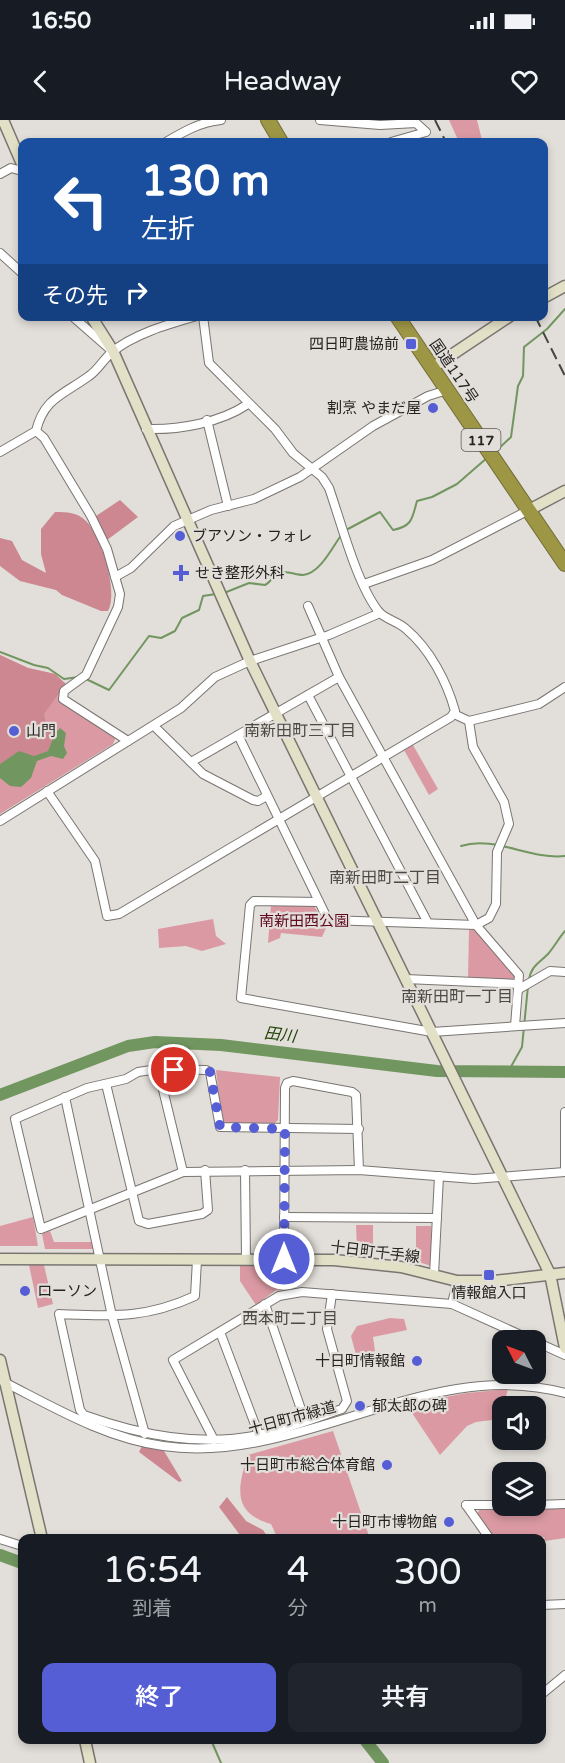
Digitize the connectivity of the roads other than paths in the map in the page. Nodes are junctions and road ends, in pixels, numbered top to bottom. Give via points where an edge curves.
1 (3, 120) edge
2 (220, 120) edge
3 (268, 120) edge
4 (320, 120) edge
5 (173, 138) edge
6 (279, 138) edge
7 (405, 138) edge
8 (18, 155) edge
9 (18, 170) edge
10 (0, 174) edge
11 (0, 253) edge
12 (18, 269) edge
13 (563, 291) edge
14 (548, 296) edge
15 (78, 321) edge
16 (84, 321) edge
17 (94, 321) edge
18 (182, 321) edge
19 (204, 321) edge
20 (400, 321) edge
21 (502, 321) edge
22 (80, 323) junction
23 (113, 351) junction
24 (432, 368) junction
25 (447, 390) junction
26 (248, 404) junction
27 (207, 420) junction
28 (146, 429) junction
29 (36, 431) junction
30 (0, 452) edge
31 (313, 469) junction
32 (565, 491) edge
33 (228, 506) junction
34 (529, 510) junction
35 (186, 520) junction
36 (565, 564) edge
37 (116, 577) junction
38 (364, 584) junction
39 (308, 606) dead end
40 (380, 613) junction
41 (320, 638) junction
42 (250, 661) junction
43 (339, 677) junction
44 (565, 687) edge
45 (308, 695) junction
46 (275, 713) junction
47 (454, 714) junction
48 (469, 721) junction
49 (154, 726) junction
50 (238, 735) junction
51 (128, 741) junction
52 (384, 758) junction
53 (191, 762) junction
54 (351, 777) junction
55 (47, 791) junction
56 (267, 796) junction
57 (316, 797) junction
58 (279, 819) junction
59 (0, 821) edge
60 (319, 902) junction
61 (377, 922) junction
62 (428, 924) junction
63 (476, 925) junction
64 (565, 972) edge
65 (405, 979) junction
66 (521, 987) junction
67 (565, 1023) edge
68 (515, 1026) junction
69 (432, 1032) junction
70 (158, 1069) junction
71 (106, 1084) junction
72 (65, 1097) junction
73 (565, 1112) edge
74 (285, 1129) junction
75 (359, 1129) junction
76 (205, 1170) junction
77 (245, 1170) junction
78 (285, 1170) junction
79 (359, 1170) junction
80 (183, 1172) junction
81 (565, 1172) edge
82 (502, 1174) junction
83 (439, 1176) junction
84 (132, 1193) junction
85 (90, 1211) junction
86 (284, 1217) junction
87 (437, 1218) junction
88 (0, 1259) edge
89 (100, 1259) junction
90 (246, 1259) junction
91 (284, 1259) junction
92 (197, 1260) junction
93 (565, 1272) edge
94 (550, 1274) junction
95 (434, 1275) junction
96 (457, 1281) junction
97 (332, 1294) junction
98 (266, 1304) junction
99 (452, 1304) junction
100 (112, 1316) junction
101 (220, 1332) junction
102 (565, 1348) edge
103 (565, 1355) edge
104 (0, 1360) edge
105 (2, 1382) edge
106 (565, 1393) edge
107 (305, 1421) junction
108 (145, 1434) junction
109 (259, 1435) junction
110 (214, 1440) junction
111 (546, 1504) edge
112 (565, 1504) edge
113 (492, 1505) edge
114 (41, 1534) edge
115 (486, 1534) edge
116 (0, 1539) edge
117 (18, 1545) edge
118 (565, 1604) edge
119 (546, 1605) edge
120 (565, 1675) edge
121 (546, 1691) edge
122 (86, 1744) edge
123 (90, 1763) edge

1 - 8 street
2 - 5 street via 197,125
3 - 6 highway
4 - 7 street via 380,125 416,123 426,132
9 - 10 street via 11,168
11 - 12 street
13 - 14 street
15 - 22 street
16 - 22 street
17 - 23 street
18 - 23 street
19 - 26 street via 209,363
20 - 24 highway, 国道117号 / 117
21 - 24 street
22 - 23 street
23 - 28 street
23 - 29 street via 88,376 47,405 40,413
24 - 25 highway, 国道117号 / 117
25 - 31 street via 373,426
25 - 34 highway, 国道117号 / 117
26 - 27 street via 237,412
26 - 31 street
27 - 28 street via 169,429
27 - 33 street
28 - 35 street
29 - 30 street
29 - 37 street via 91,516
31 - 33 street via 254,499
31 - 38 street via 329,488
32 - 34 street
33 - 35 street
34 - 36 highway, 国道117号 / 117
34 - 38 street via 432,560
35 - 37 street
35 - 42 street
37 - 51 street via 118,607 86,675 62,695
38 - 40 street
39 - 41 street
40 - 41 street
40 - 47 street via 406,629 425,650 444,683
41 - 42 street
41 - 43 street
42 - 46 street
42 - 49 street via 210,680 181,708
43 - 45 street
43 - 52 street
44 - 48 street via 539,704
45 - 46 street
45 - 54 street
46 - 50 street
46 - 57 street
47 - 48 street
47 - 52 street
48 - 63 street via 473,747 504,802 509,824 497,852 496,903 489,918
49 - 51 street
49 - 53 street
50 - 53 street
50 - 56 street
51 - 55 street
52 - 54 street
52 - 63 street
53 - 56 street via 209,778 253,800
54 - 57 street
54 - 62 street
55 - 58 street via 95,861 107,915 119,915
55 - 59 street
56 - 58 street
57 - 58 street
57 - 61 street
58 - 60 street
60 - 61 street via 328,920
60 - 69 street via 254,901 250,905 241,998
61 - 62 street
61 - 65 street
62 - 63 street
63 - 66 street via 519,975
64 - 66 street via 550,971
65 - 66 street
65 - 69 street
66 - 68 street
67 - 68 street
68 - 69 street
69 - 82 street
70 - 71 street
70 - 74 street via 210,1072 220,1127
70 - 80 street
71 - 72 street
71 - 84 street
72 - 85 street
72 - 85 street via 15,1119 41,1229
73 - 81 street
74 - 75 street
74 - 75 street via 285,1088 292,1081 352,1092 358,1100
74 - 78 street
75 - 79 street
76 - 77 street
76 - 80 street
76 - 84 street via 209,1204 202,1214 143,1223 136,1216
77 - 78 street
77 - 90 street
78 - 79 street
78 - 86 street
79 - 83 street
80 - 84 street
81 - 82 street
82 - 83 street via 474,1179
82 - 94 street
83 - 87 street
84 - 85 street
85 - 89 street
86 - 87 street
86 - 91 street
87 - 95 street
88 - 89 street, 十日町千手線
89 - 92 street, 十日町千手線
89 - 100 street
90 - 91 street, 十日町千手線
90 - 92 street, 十日町千手線
91 - 95 street, 十日町千手線 via 367,1263
92 - 100 street via 195,1296 166,1310
93 - 94 street, 十日町千手線
94 - 96 street, 十日町千手線
94 - 102 street
95 - 96 street, 十日町千手線
96 - 99 street
97 - 98 street via 302,1292 279,1296
97 - 99 street
97 - 107 street via 327,1329 347,1401 342,1408
98 - 101 street
98 - 107 street
99 - 103 street
100 - 108 street
100 - 108 street via 59,1314 80,1410 84,1415
101 - 109 street
101 - 110 street via 173,1360
104 - 105 street
105 - 106 street, 十日町市緑道 via 122,1438 192,1449 267,1442 400,1401 456,1391 516,1386
105 - 114 street
107 - 109 street
108 - 110 street
109 - 110 street
111 - 112 street
113 - 115 street via 466,1505
116 - 117 street
118 - 119 street
120 - 121 street
122 - 123 street

